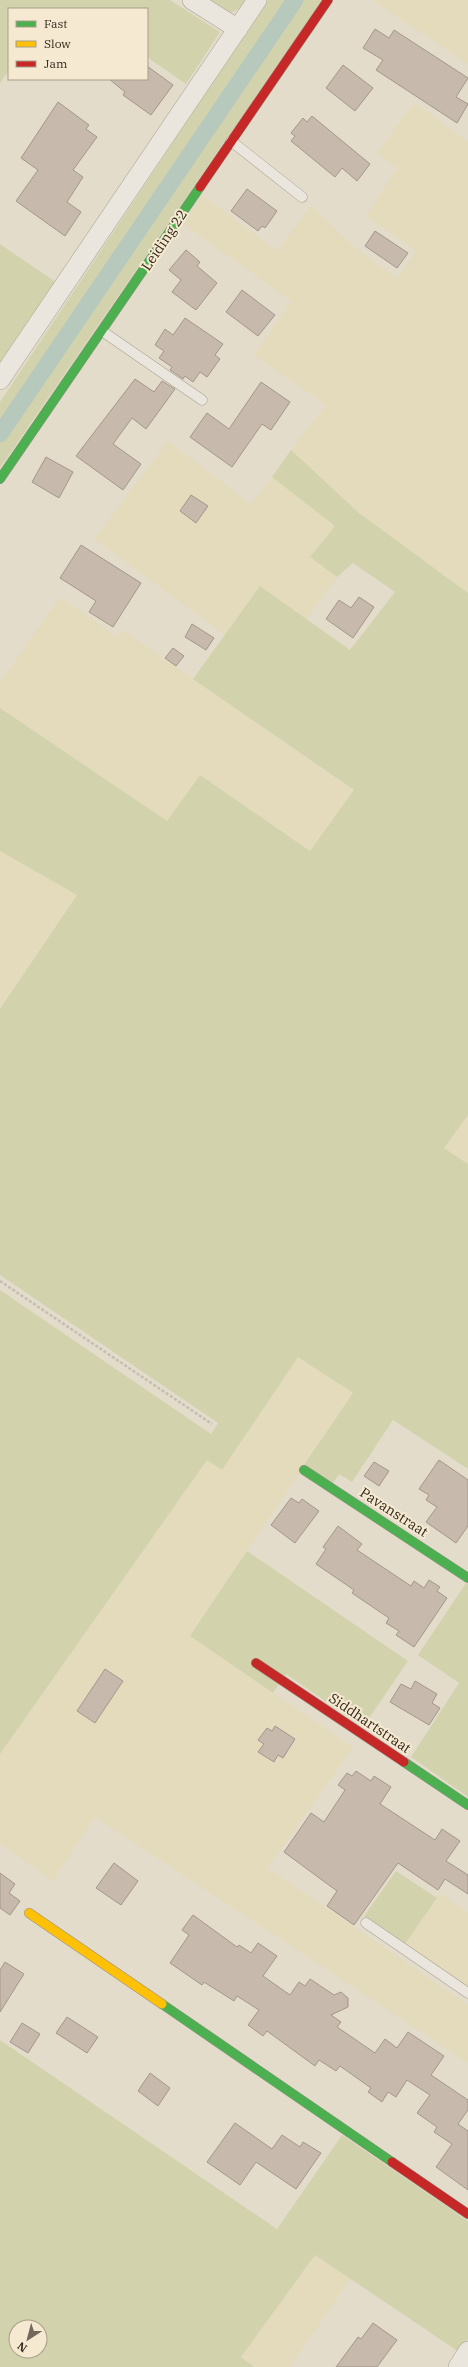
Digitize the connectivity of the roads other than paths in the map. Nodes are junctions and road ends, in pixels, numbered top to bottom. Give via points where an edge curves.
1 (192, 0) edge
2 (257, 0) edge
3 (328, 0) edge
4 (238, 29) junction
5 (232, 141) junction
6 (302, 197) dead end
7 (102, 330) junction
8 (0, 380) edge
9 (202, 400) dead end
10 (0, 479) edge
11 (304, 1470) dead end
12 (468, 1578) edge
13 (256, 1663) dead end
14 (468, 1805) edge
15 (29, 1913) dead end
16 (366, 1923) dead end
17 (468, 1993) edge
18 (468, 2214) edge
19 (468, 2351) edge
20 (458, 2367) edge

1 - 4 street
2 - 4 street
3 - 5 street, Leiding 22
4 - 8 street
5 - 6 lane
5 - 7 street, Leiding 22
7 - 9 lane
7 - 10 street, Leiding 22
11 - 12 street, Pavanstraat
13 - 14 street, Siddhartstraat
15 - 18 street
16 - 17 lane
19 - 20 street

